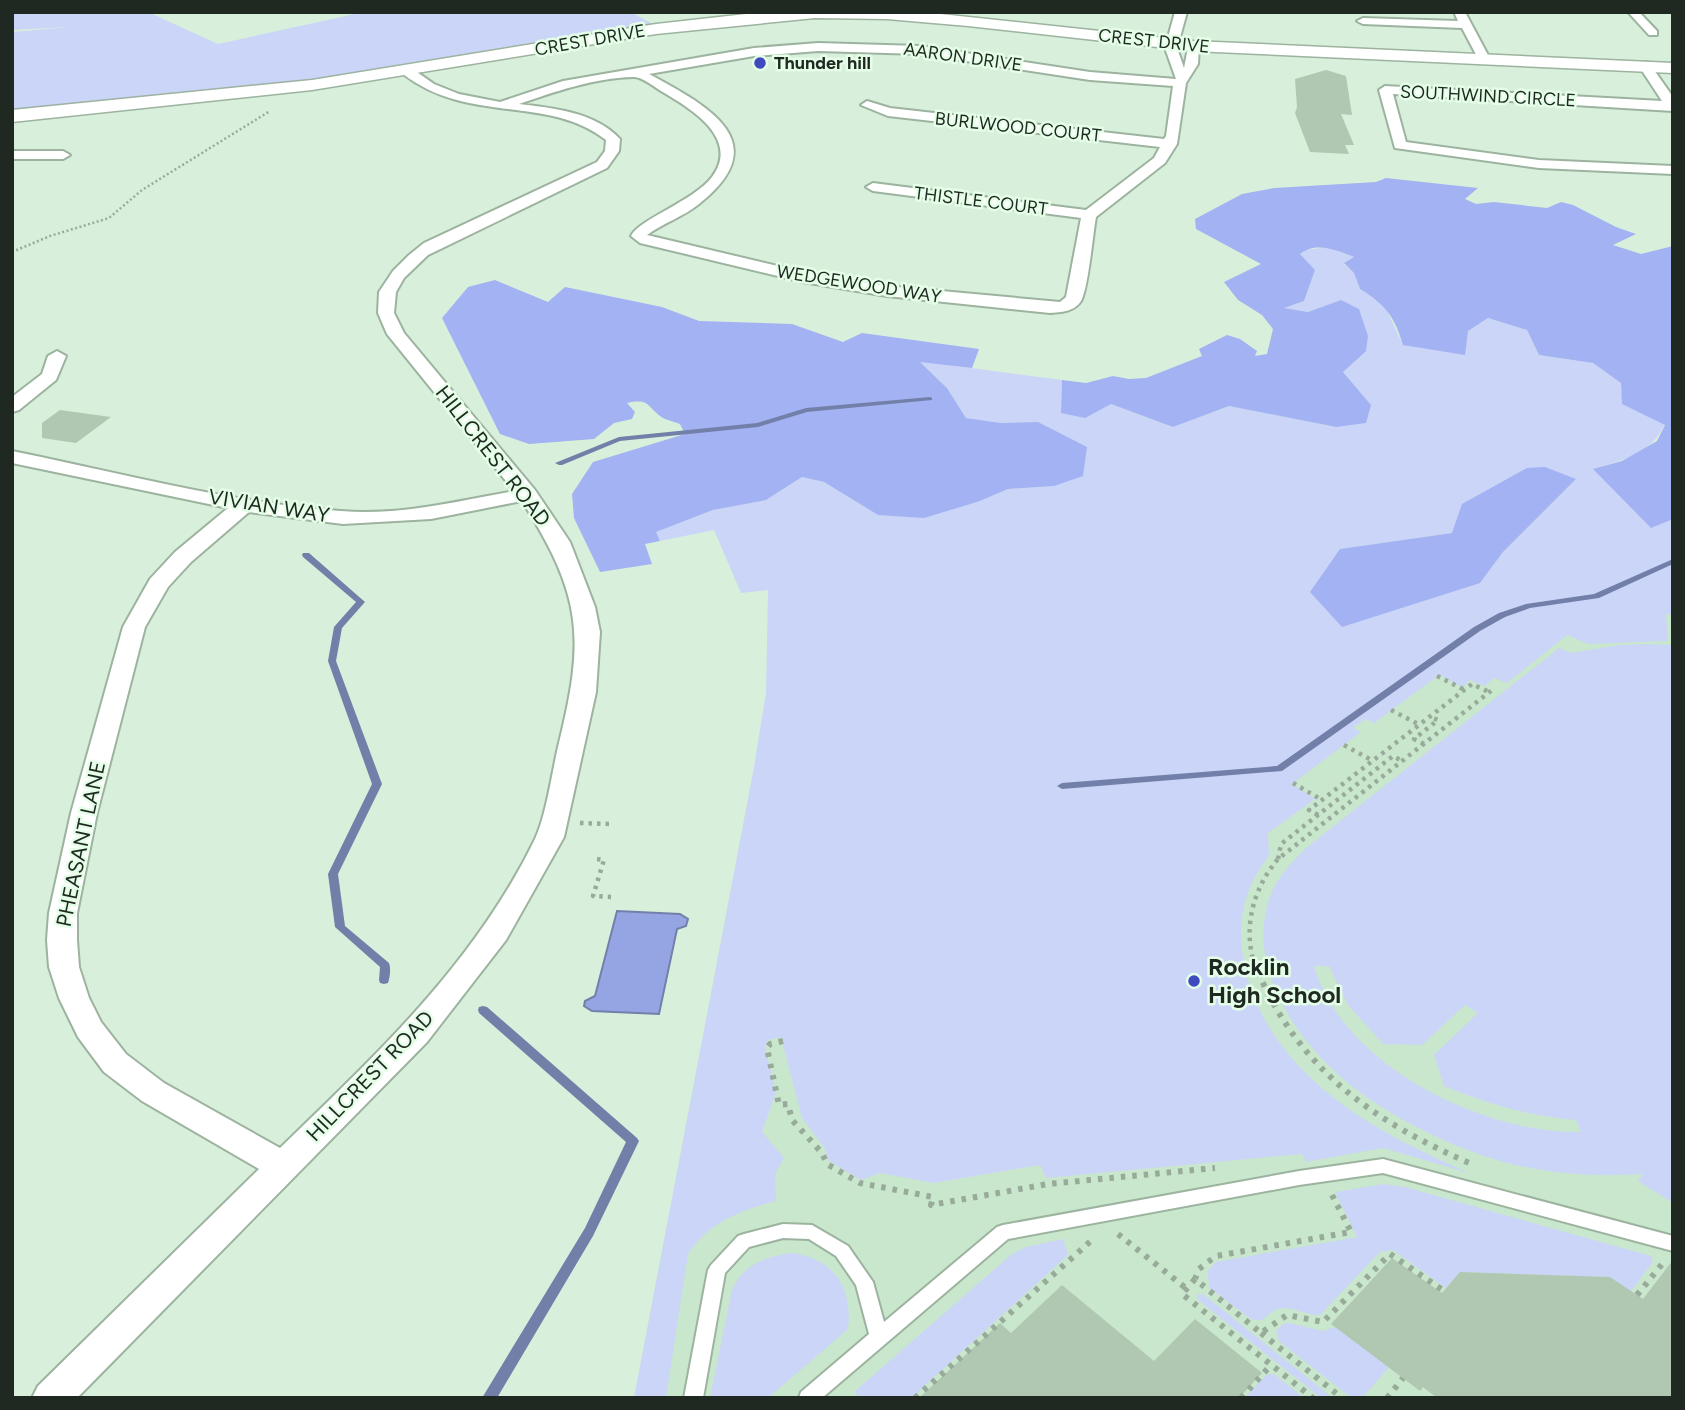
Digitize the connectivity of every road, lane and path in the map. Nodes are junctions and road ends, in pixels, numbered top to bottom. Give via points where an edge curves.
1 (1181, 12) edge
2 (1459, 12) edge
3 (1633, 12) edge
4 (1363, 20) dead end
5 (1465, 25) junction
6 (1653, 33) dead end
7 (1170, 44) junction
8 (1193, 46) junction
9 (1484, 59) junction
10 (1645, 66) junction
11 (1673, 68) edge
12 (407, 71) junction
13 (1182, 71) junction
14 (637, 72) junction
15 (867, 105) dead end
16 (281, 106) dead end
17 (499, 106) junction
18 (1672, 106) edge
19 (12, 116) edge
20 (1170, 144) junction
21 (12, 155) edge
22 (63, 155) dead end
23 (1673, 170) edge
24 (873, 187) dead end
25 (1089, 215) junction
26 (12, 252) edge
27 (57, 356) dead end
28 (12, 406) edge
29 (12, 457) edge
30 (528, 494) junction
31 (244, 505) junction
32 (1437, 676) dead end
33 (1465, 690) junction
34 (1391, 710) dead end
35 (1431, 717) junction
36 (1420, 725) junction
37 (1424, 744) junction
38 (1344, 745) dead end
39 (1373, 761) junction
40 (1402, 761) junction
41 (1293, 783) dead end
42 (1322, 800) junction
43 (1318, 815) junction
44 (597, 859) dead end
45 (1278, 859) junction
46 (611, 897) dead end
47 (783, 1041) dead end
48 (283, 1166) junction
49 (1223, 1167) dead end
50 (1486, 1170) dead end
51 (1343, 1189) dead end
52 (1108, 1237) dead end
53 (1099, 1239) dead end
54 (1653, 1254) dead end
55 (1671, 1254) edge
56 (1195, 1279) junction
57 (1187, 1289) junction
58 (1444, 1291) dead end
59 (1637, 1295) dead end
60 (1261, 1333) junction
61 (878, 1336) junction
62 (1271, 1365) junction
63 (1403, 1378) dead end
64 (51, 1398) edge
65 (693, 1398) edge
66 (808, 1398) edge
67 (915, 1398) edge
68 (1241, 1398) edge
69 (1313, 1398) edge
70 (1342, 1398) edge
71 (1387, 1398) edge

1 - 7 street
2 - 5 street
3 - 6 street
4 - 5 street
5 - 9 street
7 - 8 street, CREST DRIVE
7 - 12 street, CREST DRIVE via 968,20 815,13 656,29
7 - 13 street
8 - 9 street, CREST DRIVE
8 - 13 street
9 - 10 street, CREST DRIVE
10 - 11 street, CREST DRIVE
10 - 18 street
12 - 17 street, HILLCREST ROAD via 434,90
12 - 19 street, CREST DRIVE via 263,91
13 - 14 street, AARON DRIVE via 1090,76 942,52 878,47 779,49
13 - 20 street
14 - 17 street, AARON DRIVE via 546,89
14 - 25 street, WEDGEWOOD WAY via 707,114 724,133 728,153 722,174 706,192 641,231 639,236 654,243 887,291 1057,308 1074,299
15 - 20 street, BURLWOOD COURT via 888,112
16 - 26 path via 142,191 109,218
17 - 30 street, HILLCREST ROAD via 577,118 601,127 613,139 612,151 602,165 430,246 407,264 390,287 385,311 396,334
18 - 23 street, SOUTHWIND CIRCLE via 1385,90 1400,145 1539,164
20 - 25 street via 1160,160
21 - 22 street
24 - 25 street, THISTLE COURT
27 - 28 street via 50,376
29 - 31 street, VIVIAN WAY
30 - 31 street, VIVIAN WAY via 387,517 319,516
30 - 48 street, HILLCREST ROAD via 573,573 588,632 584,692 550,837 496,933 416,1034
31 - 48 street, PHEASANT LANE via 158,584 134,627 84,813 62,940 64,967 74,998 89,1029 115,1063 153,1092
32 - 33 path
33 - 35 path
33 - 37 path via 1472,684 1491,691
34 - 36 path
35 - 36 path
35 - 37 path via 1438,720 1414,739
36 - 39 path
37 - 40 path
38 - 39 path
39 - 42 path
40 - 43 path via 1393,756
40 - 45 path
41 - 42 path
42 - 43 path via 1309,810
43 - 45 path via 1281,844
44 - 46 path via 604,860 593,896
45 - 50 path via 1264,874 1248,936 1266,997 1278,1018 1311,1060 1361,1105 1442,1153
47 - 49 path via 767,1048 779,1105 788,1104 792,1120 827,1164 860,1183 933,1197 931,1205 1048,1184
48 - 64 street, HILLCREST ROAD
51 - 56 path via 1330,1191 1351,1233 1216,1256 1199,1269
52 - 57 path via 1118,1234
53 - 67 path via 1089,1241
54 - 55 path
55 - 59 path
55 - 61 lane via 1383,1166 1003,1232
56 - 57 path
56 - 60 path
57 - 62 path via 1182,1294
58 - 60 path via 1390,1254 1323,1322 1287,1315
60 - 70 path
61 - 65 lane via 864,1282 842,1251 812,1232 783,1231 744,1241 717,1270
61 - 66 lane
62 - 68 path
62 - 69 path
63 - 71 path

